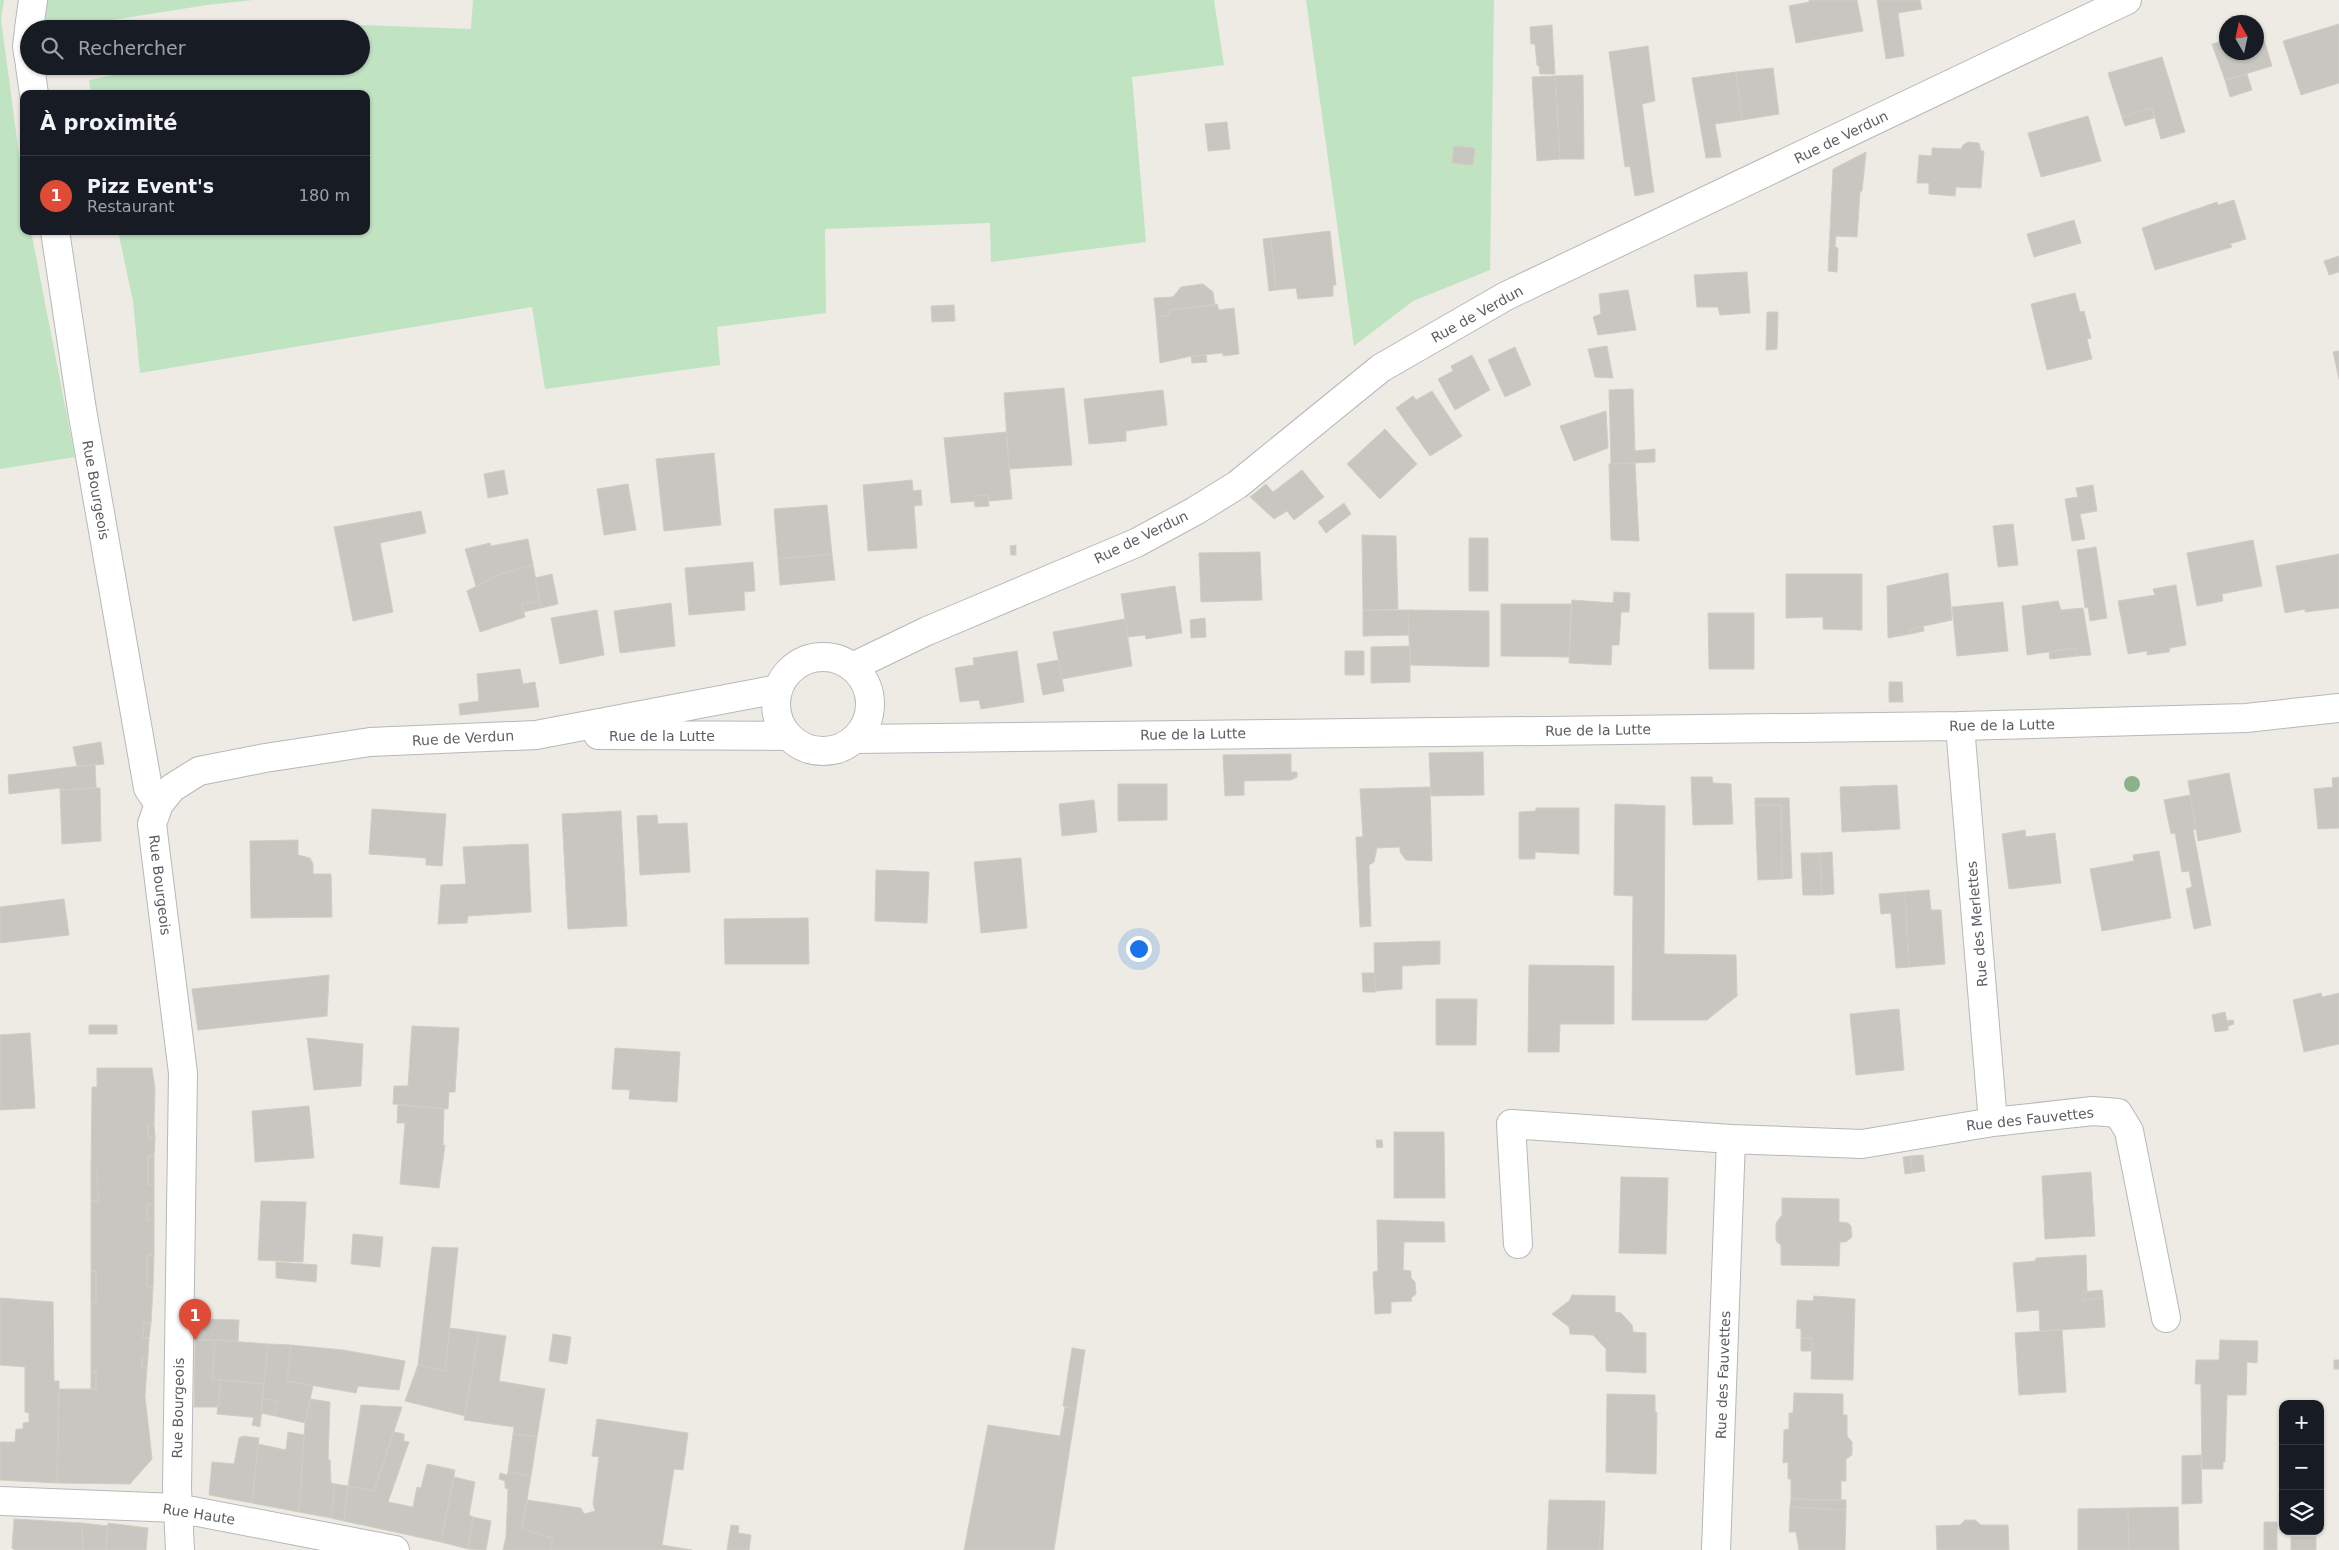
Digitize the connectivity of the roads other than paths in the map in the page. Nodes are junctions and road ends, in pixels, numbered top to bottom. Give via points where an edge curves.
1 (33, 0) edge
2 (2127, 0) edge
3 (30, 20) edge
4 (31, 75) edge
5 (33, 90) edge
6 (56, 235) edge
7 (852, 667) junction
8 (778, 689) junction
9 (2339, 708) edge
10 (1960, 726) junction
11 (536, 735) junction
12 (788, 736) junction
13 (856, 738) junction
14 (159, 804) junction
15 (1993, 1122) junction
16 (1731, 1139) junction
17 (1518, 1244) dead end
18 (2166, 1318) dead end
19 (0, 1501) edge
20 (177, 1508) junction
21 (180, 1550) edge
22 (395, 1550) edge
23 (1716, 1550) edge

1 - 3 street
2 - 7 street, Rue de Verdun via 1506,296 1381,368 1237,484 1195,511 1136,543 927,631
4 - 5 street
6 - 14 street, Rue Bourgeois via 82,410 148,788
7 - 8 street via 839,660 810,658 785,675
7 - 13 street via 863,679 869,694 870,710
8 - 11 street, Rue de Verdun
8 - 12 street via 776,714
9 - 10 street, Rue de la Lutte via 2246,718
10 - 13 street, Rue de la Lutte
10 - 15 street, Rue des Merlettes
11 - 12 street, Rue de la Lutte
11 - 14 street, Rue de Verdun via 370,742 265,758 200,771 172,788
12 - 13 street via 800,745 829,751
14 - 20 street, Rue Bourgeois via 152,824 183,1073
15 - 16 street, Rue des Fauvettes via 1862,1144
15 - 18 street, Rue des Fauvettes via 2093,1111 2118,1113 2129,1131
16 - 17 street, Rue des Fauvettes via 1511,1124
16 - 23 street, Rue des Fauvettes
19 - 20 street, Rue Haute
20 - 21 street, Rue Bourgeois
20 - 22 street, Rue Haute

